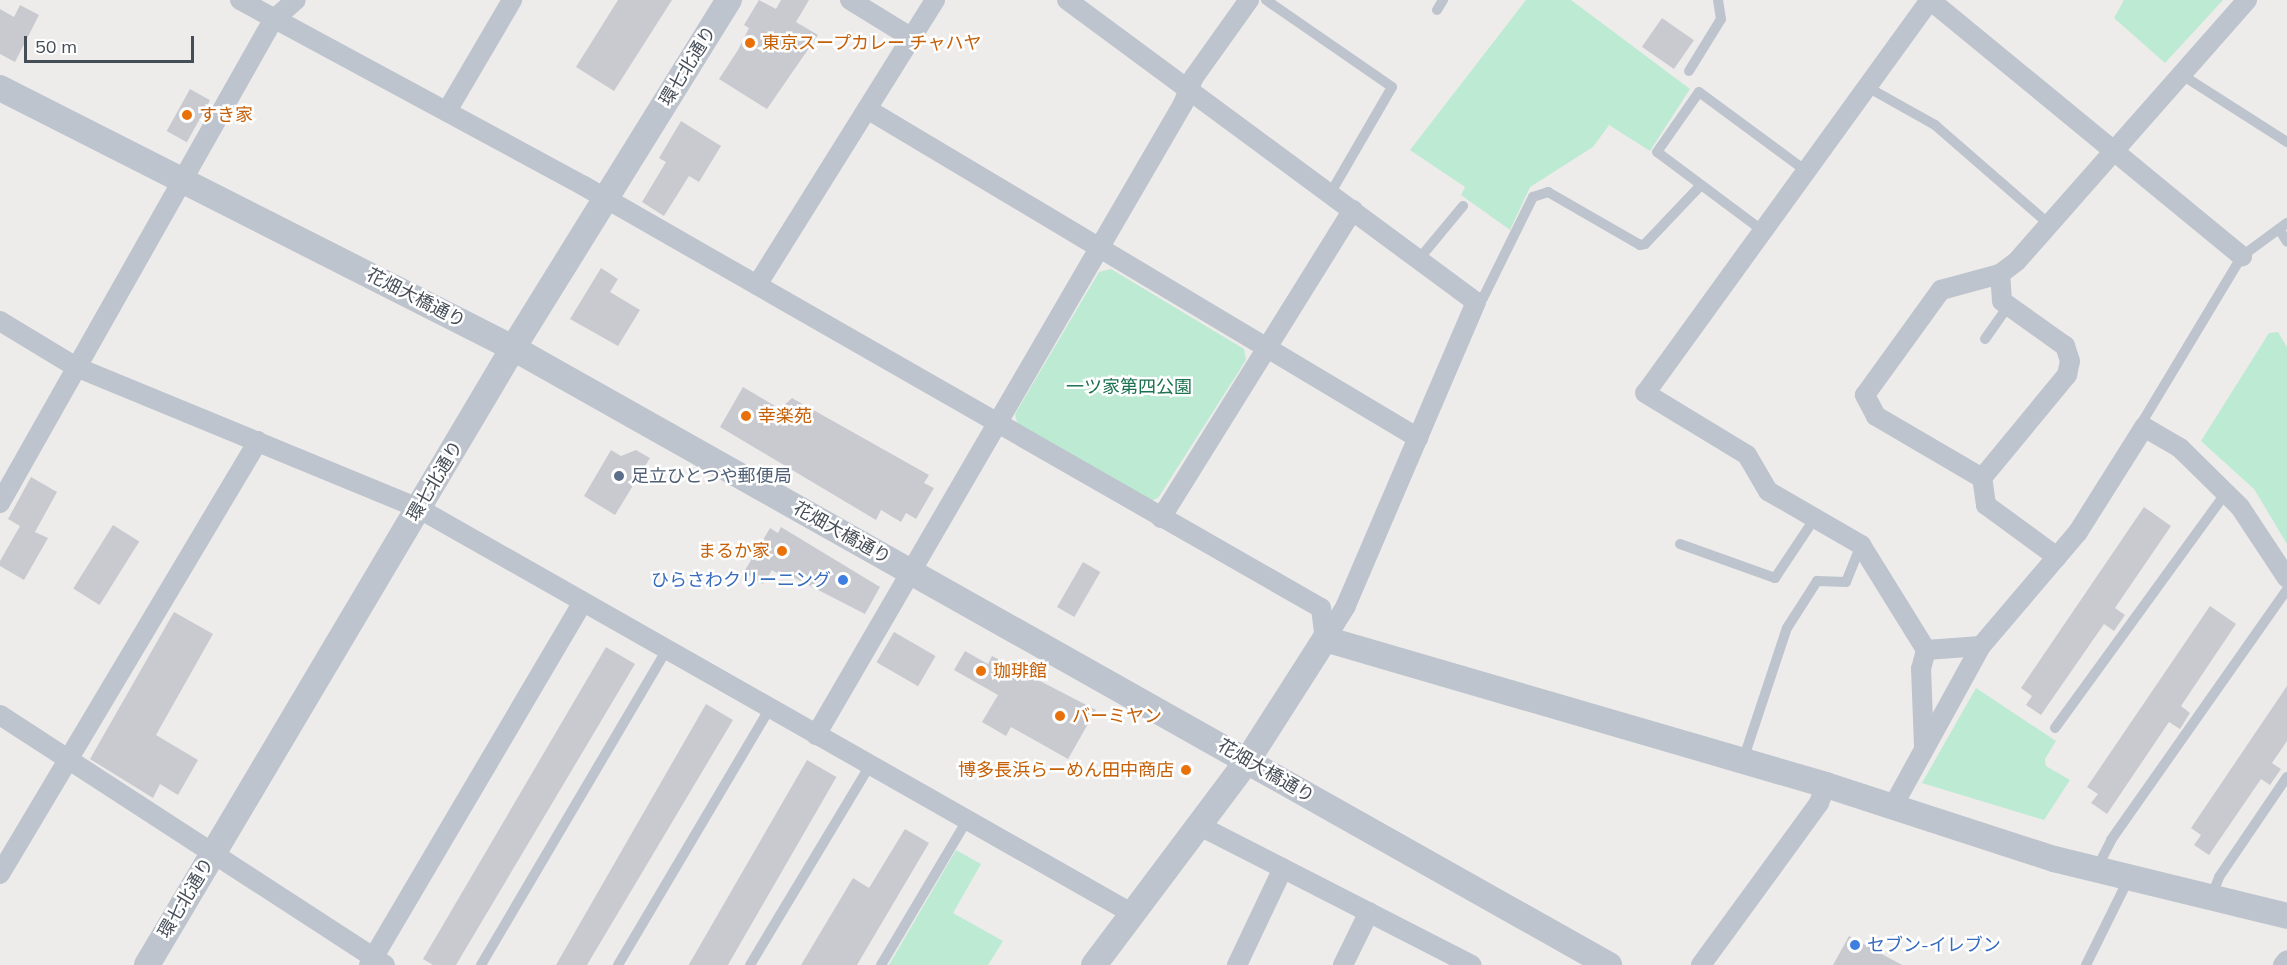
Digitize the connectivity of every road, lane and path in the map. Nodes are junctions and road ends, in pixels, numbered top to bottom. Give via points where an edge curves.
1 (240, 0) edge
2 (297, 0) edge
3 (512, 0) edge
4 (729, 0) edge
5 (850, 0) edge
6 (935, 0) edge
7 (1067, 0) edge
8 (1249, 0) edge
9 (1266, 0) edge
10 (1718, 0) edge
11 (1930, 0) edge
12 (2247, 0) edge
13 (273, 20) junction
14 (912, 38) junction
15 (1689, 71) dead end
16 (2182, 75) junction
17 (0, 88) edge
18 (1869, 88) junction
19 (1188, 89) junction
20 (867, 109) junction
21 (447, 111) junction
22 (2287, 142) edge
23 (2116, 153) junction
24 (1806, 171) junction
25 (182, 180) junction
26 (1701, 185) junction
27 (1330, 194) junction
28 (606, 199) junction
29 (1463, 206) dead end
30 (1353, 210) junction
31 (2049, 224) junction
32 (2283, 226) edge
33 (1763, 231) junction
34 (2287, 242) edge
35 (1099, 248) junction
36 (2242, 256) junction
37 (1419, 260) junction
38 (2000, 274) junction
39 (757, 285) junction
40 (1476, 302) junction
41 (2009, 305) junction
42 (0, 321) edge
43 (1984, 339) dead end
44 (513, 348) junction
45 (1266, 348) junction
46 (76, 367) junction
47 (996, 423) junction
48 (2144, 427) junction
49 (1418, 438) junction
50 (258, 441) junction
51 (1982, 478) junction
52 (2225, 494) junction
53 (0, 503) edge
54 (418, 508) junction
55 (1161, 518) junction
56 (1815, 518) junction
57 (1680, 544) dead end
58 (1861, 545) junction
59 (2057, 557) junction
60 (912, 572) junction
61 (2287, 578) edge
62 (2287, 590) edge
63 (583, 602) junction
64 (1325, 639) junction
65 (1981, 646) junction
66 (667, 649) junction
67 (1926, 650) junction
68 (770, 708) junction
69 (0, 715) edge
70 (2055, 728) dead end
71 (816, 735) junction
72 (1924, 747) junction
73 (68, 759) junction
74 (1247, 761) junction
75 (1742, 763) junction
76 (870, 765) junction
77 (2287, 777) edge
78 (1826, 785) junction
79 (1893, 806) junction
80 (967, 820) junction
81 (1200, 825) junction
82 (213, 854) junction
83 (1283, 868) junction
84 (2096, 870) junction
85 (0, 874) edge
86 (2129, 878) junction
87 (2211, 898) junction
88 (1369, 912) junction
89 (1133, 914) junction
90 (2287, 916) edge
91 (2287, 960) edge
92 (376, 962) edge
93 (147, 965) edge
94 (482, 965) edge
95 (618, 965) edge
96 (750, 965) edge
97 (881, 965) edge
98 (1094, 965) edge
99 (1237, 965) edge
100 (1343, 965) edge
101 (1472, 965) edge
102 (1609, 965) edge
103 (1701, 965) edge
104 (2086, 965) edge
105 (2283, 965) edge

1 - 13 street
2 - 13 street
3 - 21 street
4 - 28 street, 環七北通り
5 - 14 street
6 - 14 street
7 - 19 street
8 - 19 street
9 - 27 lane via 1392,87
10 - 15 lane via 1721,20
11 - 18 street
11 - 23 street
12 - 16 street
13 - 21 street
13 - 25 street
14 - 20 street
16 - 22 lane
16 - 23 street
17 - 25 street, 花畑大橋通り
18 - 24 street
18 - 31 lane via 1935,125
19 - 27 street
19 - 35 street
20 - 35 street
20 - 39 street
21 - 28 street
23 - 31 street
23 - 36 street
24 - 26 lane via 1699,92 1657,153
24 - 33 street
25 - 44 street, 花畑大橋通り
25 - 46 street
26 - 33 lane
26 - 40 lane via 1640,245 1548,192 1533,197 1483,298
27 - 30 street
28 - 39 street
28 - 44 street, 環七北通り
29 - 37 lane
30 - 37 street
30 - 45 street
31 - 38 street
32 - 34 lane
32 - 36 lane
33 - 56 street via 1645,393 1747,455 1768,490
35 - 45 street
35 - 47 street
36 - 48 lane via 2141,424
37 - 40 street
38 - 41 street via 2002,301
38 - 51 street via 1941,290 1865,395 1876,416
39 - 47 street
40 - 49 street
41 - 43 lane
41 - 51 street via 2065,346 2070,361 2067,375
42 - 46 street
44 - 54 street, 環七北通り
44 - 60 street, 花畑大橋通り
45 - 49 street
45 - 55 street
46 - 50 street
46 - 53 street
47 - 55 street
47 - 60 street
48 - 52 street via 2180,448
48 - 59 street via 2078,532
49 - 64 street via 1346,606
50 - 54 street
50 - 73 street
51 - 59 street via 1986,505
52 - 61 street via 2240,507
52 - 70 lane
54 - 63 street
54 - 82 street, 環七北通り
55 - 64 street via 1321,608
56 - 57 lane via 1774,578
56 - 58 street
58 - 67 street
58 - 75 lane via 1846,582 1817,581 1788,628
59 - 65 street
60 - 71 street
60 - 74 street, 花畑大橋通り
62 - 84 lane via 2111,840
63 - 66 street
63 - 92 street
64 - 74 street
64 - 75 street
65 - 67 street
65 - 72 street
66 - 68 street
66 - 94 lane
67 - 72 street via 1921,669
68 - 71 street
68 - 95 lane
69 - 73 street
71 - 76 street
72 - 79 street
73 - 82 street
73 - 85 street
74 - 81 street
74 - 102 street, 花畑大橋通り
75 - 78 street
76 - 80 street
76 - 96 lane
77 - 87 lane via 2219,877
78 - 79 street
78 - 103 street via 1819,803
79 - 84 street
80 - 89 street
80 - 97 lane
81 - 83 street
81 - 89 street
82 - 92 street
82 - 93 street, 環七北通り
83 - 88 street
83 - 99 street
84 - 86 street
86 - 87 street
86 - 104 lane
87 - 90 street
88 - 100 street
88 - 101 street
89 - 98 street
91 - 105 street

